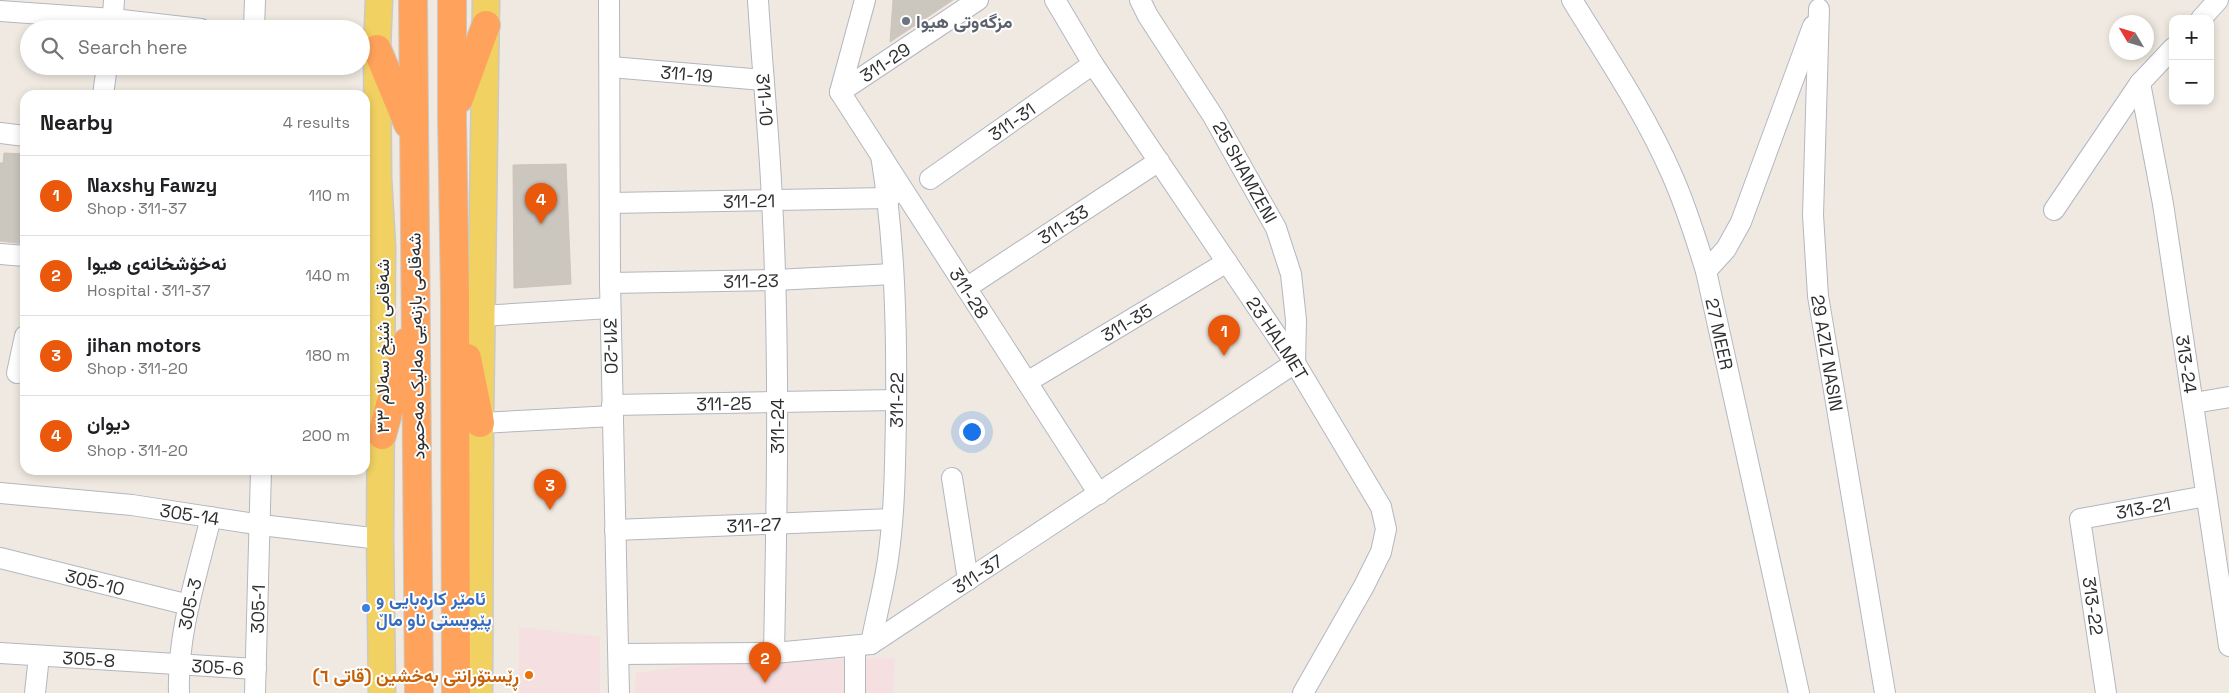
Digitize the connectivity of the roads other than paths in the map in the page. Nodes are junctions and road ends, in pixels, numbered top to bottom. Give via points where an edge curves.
1 (255, 0) edge
2 (380, 0) edge
3 (413, 0) edge
4 (452, 0) edge
5 (609, 0) edge
6 (758, 0) edge
7 (865, 0) edge
8 (978, 0) edge
9 (1055, 0) edge
10 (1140, 0) edge
11 (1572, 0) edge
12 (2218, 0) edge
13 (1820, 5) edge
14 (0, 11) edge
15 (486, 12) edge
16 (2205, 15) edge
17 (113, 16) edge
18 (140, 20) edge
19 (254, 20) edge
20 (370, 44) edge
21 (370, 50) edge
22 (2169, 52) edge
23 (1093, 64) junction
24 (611, 67) junction
25 (106, 75) edge
26 (369, 75) edge
27 (763, 80) junction
28 (2140, 83) junction
29 (104, 90) edge
30 (370, 90) edge
31 (840, 92) junction
32 (370, 112) edge
33 (452, 119) junction
34 (0, 133) edge
35 (20, 135) edge
36 (414, 139) junction
37 (1159, 160) junction
38 (371, 176) edge
39 (930, 179) dead end
40 (895, 193) junction
41 (772, 200) junction
42 (610, 203) junction
43 (2054, 210) dead end
44 (0, 254) edge
45 (20, 256) edge
46 (1227, 262) junction
47 (1706, 272) junction
48 (893, 274) junction
49 (775, 280) junction
50 (610, 283) junction
51 (966, 288) junction
52 (374, 296) edge
53 (455, 298) junction
54 (610, 308) junction
55 (416, 310) junction
56 (481, 316) junction
57 (20, 353) edge
58 (1295, 363) junction
59 (14, 373) edge
60 (1027, 382) junction
61 (2229, 397) edge
62 (896, 400) junction
63 (777, 402) junction
64 (2194, 403) junction
65 (612, 410) junction
66 (480, 423) junction
67 (382, 435) junction
68 (261, 475) edge
69 (952, 478) dead end
70 (0, 493) edge
71 (1099, 494) junction
72 (2206, 496) junction
73 (211, 517) junction
74 (892, 519) junction
75 (2080, 519) joint
76 (261, 524) junction
77 (776, 524) junction
78 (615, 530) junction
79 (380, 539) junction
80 (0, 558) edge
81 (968, 580) junction
82 (189, 605) junction
83 (863, 645) junction
84 (2229, 646) edge
85 (0, 653) edge
86 (774, 653) junction
87 (618, 654) junction
88 (39, 656) junction
89 (178, 665) junction
90 (256, 669) junction
91 (35, 693) edge
92 (179, 693) edge
93 (255, 693) edge
94 (382, 693) edge
95 (419, 693) edge
96 (456, 693) edge
97 (479, 693) edge
98 (619, 693) edge
99 (854, 693) edge
100 (1303, 693) edge
101 (1799, 693) edge
102 (1885, 693) edge
103 (2106, 693) edge

1 - 19 street
2 - 20 main road, شەقامی شێخ سەلام ٣٣
3 - 36 highway, شەقامی بازنەیی مەلیک مەحمود
4 - 33 highway, شەقامی بازنەیی مەلیک مەحمود
5 - 24 street, 311-20
6 - 27 street, 311-10
7 - 31 street
8 - 31 street, 311-29
9 - 23 street, 23 HALMET
10 - 58 street, 25 SHAMZENI via 1213,116 1276,228 1290,274 1296,320
11 - 47 street, 27 MEER via 1651,130 1676,183
12 - 16 street
13 - 47 street, 29 AZIZ NASIN via 1741,222 1726,249
13 - 102 street, 29 AZIZ NASIN via 1813,215 1818,296
14 - 17 street
15 - 33 highway
15 - 56 main road
17 - 18 street
21 - 36 highway
22 - 28 street
23 - 37 street, 23 HALMET
23 - 39 street, 311-31
24 - 27 street, 311-19
24 - 42 street, 311-20
25 - 29 street
26 - 30 main road, شەقامی شێخ سەلام ٣٣
27 - 41 street, 311-10
28 - 43 street
28 - 64 street, 313-24 via 2163,204
31 - 40 street, 311-22 via 881,155
32 - 38 main road, شەقامی شێخ سەلام ٣٣
33 - 53 highway, شەقامی بازنەیی مەلیک مەحمود
34 - 35 street
36 - 55 highway, شەقامی بازنەیی مەلیک مەحمود
37 - 46 street, 23 HALMET
37 - 51 street, 311-33
38 - 52 main road, شەقامی شێخ سەلام ٣٣ via 382,247
40 - 41 street, 311-21
40 - 48 street, 311-22
40 - 51 street, 311-28
41 - 42 street, 311-21
41 - 49 street, 311-24
42 - 50 street, 311-20
44 - 45 street
46 - 58 street, 23 HALMET
46 - 60 street, 311-35
47 - 101 street, 27 MEER
48 - 49 street, 311-23
48 - 62 street, 311-22
49 - 50 street, 311-23
49 - 63 street, 311-24
50 - 54 street, 311-20
51 - 60 street, 311-28
52 - 67 main road, شەقامی شێخ سەلام ٣٣
53 - 66 highway
53 - 96 highway, شەقامی بازنەیی مەلیک مەحمود
54 - 56 street
54 - 65 street, 311-20
55 - 67 highway
55 - 95 highway, شەقامی بازنەیی مەلیک مەحمود
56 - 66 main road
57 - 59 street
58 - 71 street, 311-37
58 - 100 street, 23 HALMET via 1381,507 1386,529 1374,568
60 - 71 street, 311-28
61 - 64 street
62 - 63 street, 311-25
62 - 74 street, 311-22
63 - 65 street, 311-25
63 - 77 street, 311-24
64 - 72 street, 313-24
65 - 66 street, 311-25
65 - 78 street, 311-20
66 - 97 main road
67 - 79 main road, شەقامی شێخ سەلام ٣٣
68 - 76 street, 305-1
69 - 81 street
70 - 73 street, 305-14 via 132,505
71 - 81 street, 311-37
72 - 75 street, 313-21
72 - 84 street, 313-24
73 - 76 street, 305-14
73 - 82 street, 305-3
74 - 77 street, 311-27
74 - 83 street, 311-22 via 888,560
75 - 103 street, 313-22
76 - 79 street, 305-14
76 - 90 street, 305-1
77 - 78 street, 311-27
77 - 86 street, 311-24
78 - 87 street, 311-20
79 - 94 main road, شەقامی شێخ سەلام ٣٣
80 - 82 street, 305-10
81 - 83 street, 311-37
82 - 89 street, 305-3
83 - 86 street, 311-37
83 - 99 street, 311-22
85 - 88 street, 305-8
86 - 87 street, 311-37
87 - 98 street, 311-20
88 - 89 street, 305-8
88 - 91 street
89 - 90 street, 305-6
89 - 92 street, 305-3
90 - 93 street, 305-1

